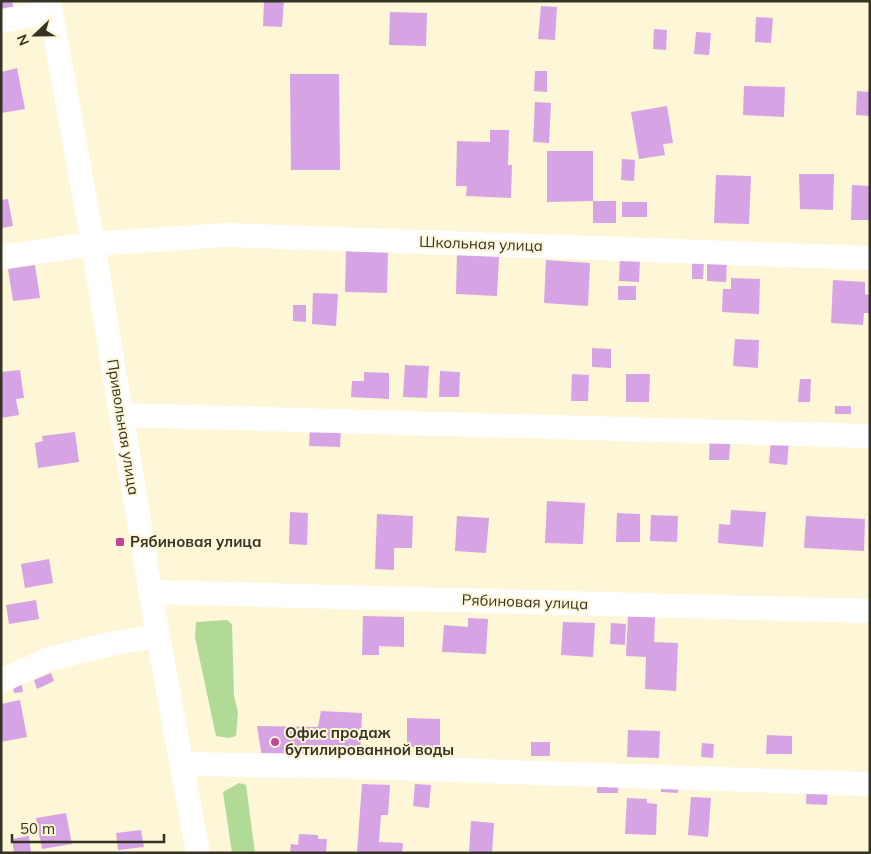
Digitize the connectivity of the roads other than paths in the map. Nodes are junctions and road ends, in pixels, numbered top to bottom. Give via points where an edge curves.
1 (50, 6) edge
2 (1, 20) edge
3 (93, 244) junction
4 (1, 257) edge
5 (870, 258) edge
6 (122, 415) junction
7 (870, 436) edge
8 (150, 592) junction
9 (870, 611) edge
10 (158, 636) junction
11 (1, 681) edge
12 (181, 764) junction
13 (870, 784) edge
14 (198, 853) edge

1 - 2 street
1 - 3 street, Привольная улица
3 - 4 street, Школьная улица
3 - 5 street, Школьная улица via 226,235
3 - 6 street, Привольная улица
6 - 7 street
6 - 8 street, Привольная улица
8 - 9 street, Рябиновая улица
8 - 10 street, Привольная улица
10 - 11 street via 50,659
10 - 12 street, Привольная улица
12 - 13 street
12 - 14 street, Привольная улица

